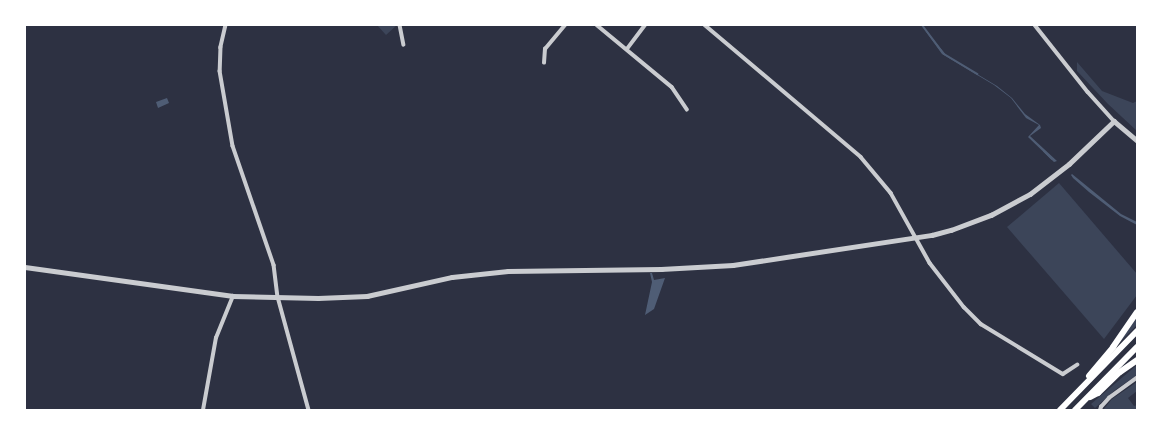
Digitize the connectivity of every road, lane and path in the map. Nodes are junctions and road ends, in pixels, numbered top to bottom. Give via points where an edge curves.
1 (226, 25) edge
2 (400, 25) edge
3 (564, 25) edge
4 (597, 25) edge
5 (645, 25) edge
6 (705, 25) edge
7 (1035, 25) edge
8 (404, 45) dead end
9 (627, 49) junction
10 (544, 63) dead end
11 (687, 109) dead end
12 (1114, 121) junction
13 (1137, 140) edge
14 (916, 237) junction
15 (25, 267) edge
16 (233, 296) junction
17 (278, 298) junction
18 (1137, 312) edge
19 (1137, 331) edge
20 (1137, 347) edge
21 (1137, 360) edge
22 (1077, 365) dead end
23 (1137, 378) edge
24 (1080, 390) junction
25 (1085, 400) junction
26 (203, 410) edge
27 (309, 410) edge
28 (1060, 410) edge
29 (1075, 410) edge
30 (1100, 410) edge

1 - 17 street via 221,47 220,70 233,146 274,266
2 - 8 street
3 - 10 street via 545,49
4 - 9 street
5 - 9 street
6 - 14 street via 861,157 891,193
7 - 12 street
9 - 11 street via 672,87
12 - 13 street
12 - 14 street via 1069,164 1030,194 991,215 945,231
14 - 17 street via 727,265 661,269 508,271 452,277 367,296
14 - 22 street via 964,307 982,324 1063,374
15 - 16 street
16 - 17 street
16 - 26 street via 216,338
17 - 27 street
18 - 24 main road
19 - 24 main road
20 - 25 main road
21 - 25 main road via 1098,393
23 - 30 street via 1109,398
24 - 28 main road
25 - 29 main road

